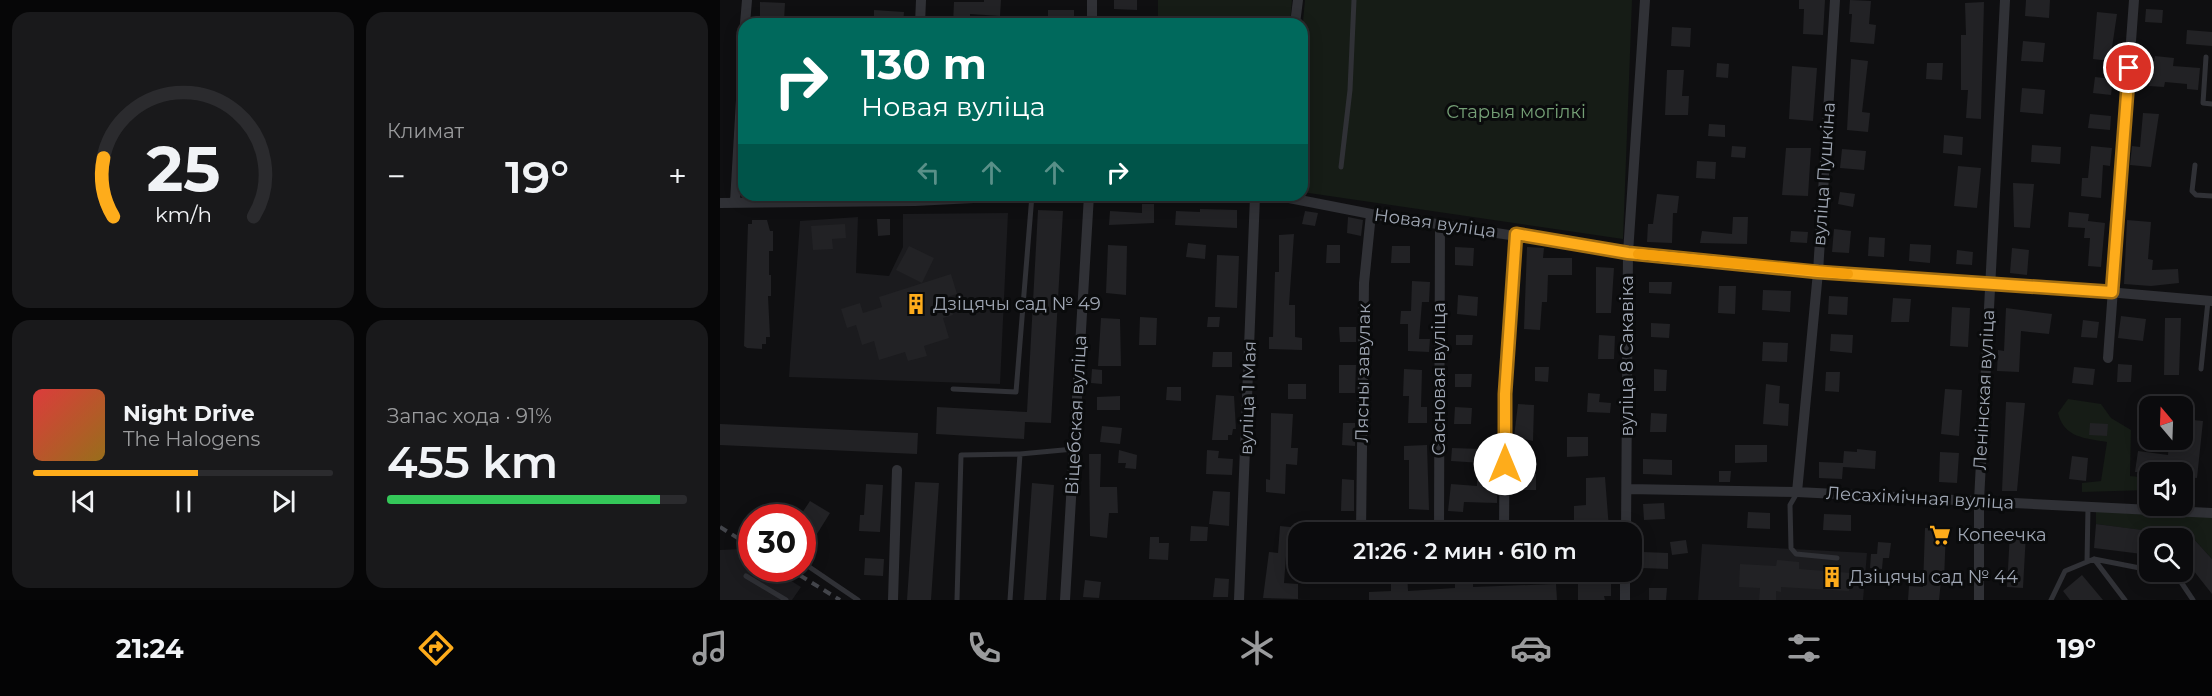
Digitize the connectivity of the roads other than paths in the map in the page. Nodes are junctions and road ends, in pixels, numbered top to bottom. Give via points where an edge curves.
1 (747, 0) edge
2 (921, 0) edge
3 (1092, 0) edge
4 (1298, 0) edge
5 (1354, 0) edge
6 (1645, 0) edge
7 (1834, 0) edge
8 (2005, 0) edge
9 (2134, 0) edge
10 (746, 18) edge
11 (920, 18) edge
12 (1092, 18) edge
13 (1296, 18) edge
14 (2206, 57) dead end
15 (2212, 104) edge
16 (738, 151) edge
17 (2194, 165) dead end
18 (1341, 166) dead end
19 (2212, 196) edge
20 (780, 201) edge
21 (1031, 201) edge
22 (1089, 201) edge
23 (1255, 201) edge
24 (1305, 201) edge
25 (735, 202) junction
26 (720, 203) edge
27 (1371, 214) junction
28 (1440, 225) junction
29 (1516, 234) junction
30 (1628, 253) junction
31 (1818, 272) junction
32 (1990, 282) junction
33 (2112, 292) junction
34 (2210, 301) edge
35 (2108, 358) dead end
36 (2201, 369) dead end
37 (953, 389) dead end
38 (1074, 448) junction
39 (1020, 454) junction
40 (897, 470) dead end
41 (1627, 489) junction
42 (1797, 492) junction
43 (1979, 501) junction
44 (2088, 507) junction
45 (2212, 513) edge
46 (1361, 522) edge
47 (1439, 522) edge
48 (1504, 522) edge
49 (1626, 522) edge
50 (1837, 558) dead end
51 (2091, 561) junction
52 (2139, 568) edge
53 (816, 572) edge
54 (756, 582) edge
55 (1625, 582) edge
56 (2181, 582) edge
57 (786, 600) edge
58 (858, 600) edge
59 (893, 600) edge
60 (957, 600) edge
61 (1010, 600) edge
62 (1065, 600) edge
63 (1239, 600) edge
64 (1625, 600) edge
65 (1979, 600) edge
66 (2051, 600) edge
67 (2126, 600) edge
68 (2193, 600) edge

1 - 10 street
2 - 11 street
3 - 12 street
4 - 13 street
5 - 18 lane via 1350,90
6 - 30 street, вуліца 8 Сакавіка
7 - 31 street, вуліца Пушкіна
8 - 32 street, Ленінская вуліца
9 - 33 street
14 - 15 lane via 2203,103
16 - 25 street
17 - 19 lane via 2192,191
20 - 25 street
21 - 37 lane via 1016,392
22 - 38 street, Віцебская вуліца
23 - 63 street, вуліца 1 Мая
24 - 27 street, Новая вуліца
25 - 26 street
27 - 28 street, Новая вуліца
27 - 46 street, Лясны завулак via 1364,283
28 - 29 street, Новая вуліца
28 - 47 street, Сасновая вуліца
29 - 30 street, Новая вуліца
29 - 48 street via 1505,394
30 - 31 street, Новая вуліца
30 - 41 street, вуліца 8 Сакавіка
31 - 32 street, Новая вуліца
31 - 42 street, вуліца Пушкіна
32 - 33 street, Новая вуліца
32 - 43 street, Ленінская вуліца
33 - 34 street, Новая вуліца
33 - 35 street
34 - 36 lane
38 - 39 lane
38 - 62 street, Віцебская вуліца
39 - 60 lane via 961,455
39 - 61 lane
40 - 59 street
41 - 42 street, Лесахімічная вуліца
41 - 49 street, вуліца 8 Сакавіка
42 - 43 street, Лесахімічная вуліца
42 - 50 lane via 1790,505 1791,548 1796,554
43 - 44 street, Лесахімічная вуліца
43 - 65 street, Ленінская вуліца
44 - 45 street, Лесахімічная вуліца
44 - 51 lane
51 - 52 lane
51 - 66 lane via 2066,572
51 - 67 lane
53 - 58 lane
54 - 57 lane
55 - 64 street
56 - 68 lane

